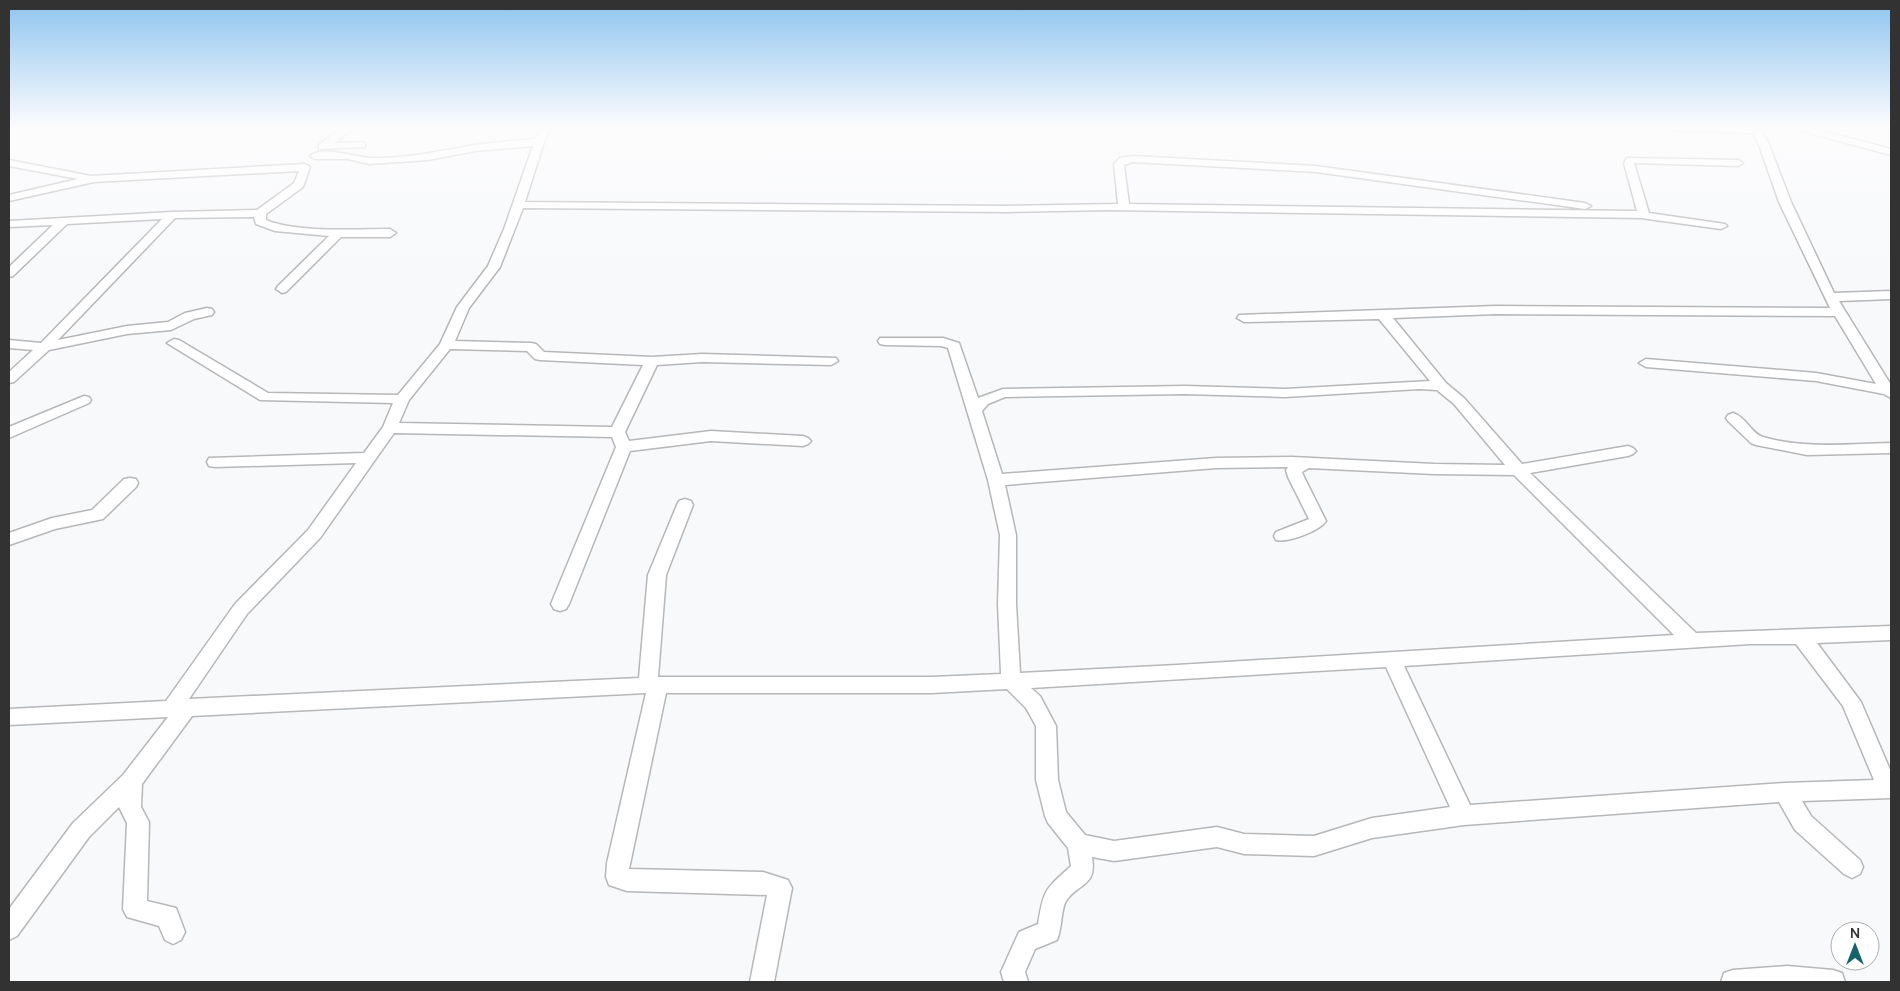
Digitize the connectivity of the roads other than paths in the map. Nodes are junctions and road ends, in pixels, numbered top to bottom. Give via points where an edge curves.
1 (58, 172) edge
2 (224, 172) edge
3 (304, 172) edge
4 (529, 172) edge
5 (1120, 172) edge
6 (1341, 172) edge
7 (1632, 172) edge
8 (1774, 172) edge
9 (94, 179) junction
10 (9, 198) edge
11 (518, 206) junction
12 (1124, 208) junction
13 (260, 213) junction
14 (172, 215) junction
15 (1644, 215) junction
16 (64, 221) junction
17 (9, 224) edge
18 (1721, 226) dead end
19 (338, 233) junction
20 (390, 233) dead end
21 (9, 273) edge
22 (282, 289) dead end
23 (1891, 295) edge
24 (1830, 297) junction
25 (208, 312) dead end
26 (1839, 312) junction
27 (1383, 315) junction
28 (1244, 318) dead end
29 (174, 342) dead end
30 (885, 342) dead end
31 (9, 344) edge
32 (446, 345) junction
33 (44, 347) junction
34 (652, 360) junction
35 (832, 361) dead end
36 (1646, 363) dead end
37 (9, 379) edge
38 (1441, 386) junction
39 (1890, 392) edge
40 (402, 399) junction
41 (84, 400) dead end
42 (975, 411) junction
43 (1733, 418) dead end
44 (390, 428) junction
45 (9, 433) edge
46 (621, 440) junction
47 (803, 441) dead end
48 (1891, 448) edge
49 (1628, 450) dead end
50 (370, 458) junction
51 (215, 462) dead end
52 (1306, 463) junction
53 (1518, 470) junction
54 (996, 480) junction
55 (130, 483) dead end
56 (685, 505) dead end
57 (1282, 536) dead end
58 (9, 539) edge
59 (560, 604) dead end
60 (1891, 633) edge
61 (1801, 638) junction
62 (1692, 641) junction
63 (1391, 659) junction
64 (1011, 681) junction
65 (653, 685) junction
66 (180, 708) junction
67 (9, 717) edge
68 (132, 782) junction
69 (1890, 789) edge
70 (1785, 792) junction
71 (1464, 815) junction
72 (1079, 844) junction
73 (1852, 867) dead end
74 (9, 928) edge
75 (173, 932) dead end
76 (762, 982) edge
77 (1016, 982) edge
78 (1733, 982) edge
79 (1833, 982) edge

1 - 9 street
2 - 9 street
3 - 13 street via 299,185
4 - 11 street
5 - 12 street
6 - 15 street
7 - 15 street
8 - 24 street
9 - 10 street
11 - 12 street
11 - 32 street via 494,267 463,307
12 - 15 street
13 - 14 street
13 - 19 street via 260,222 275,228
14 - 16 street
14 - 33 street
15 - 18 street
16 - 17 street
16 - 21 street
19 - 20 street
19 - 22 street
23 - 24 street
24 - 26 street
25 - 33 street via 190,316 171,326 127,330
26 - 27 street via 1496,310
26 - 39 street
27 - 28 street
27 - 38 street
29 - 40 street via 265,397
30 - 42 street via 943,342 954,346
31 - 33 street
32 - 34 street via 531,347 540,356
32 - 40 street
33 - 37 street
34 - 35 street
34 - 46 street
36 - 39 street via 1816,378
38 - 42 street via 1285,393 1185,390 1003,393 983,400
38 - 53 street via 1459,401
40 - 44 street
41 - 45 street
42 - 54 street
43 - 48 street via 1756,440 1764,442 1807,450
44 - 46 street
44 - 50 street
46 - 47 street via 711,436
46 - 59 street
49 - 53 street
50 - 51 street
50 - 66 street via 314,534 241,609
52 - 53 street
52 - 54 street via 1216,463
52 - 57 street via 1294,470 1297,484 1314,508 1318,521
53 - 62 street
54 - 64 street via 1008,535
55 - 58 street via 97,515 52,524
56 - 65 street via 657,575
60 - 61 street
61 - 62 street via 1750,636
61 - 69 street via 1850,702
62 - 63 street
63 - 64 street
63 - 71 street
64 - 65 street via 932,685
64 - 72 street via 1033,702 1046,726 1047,780 1056,816
65 - 66 street
65 - 76 street via 617,877 627,880 763,883 780,888
66 - 67 street
66 - 68 street
68 - 74 street via 81,830
68 - 75 street via 130,808 138,822 135,909 168,916
69 - 70 street
70 - 71 street
70 - 73 street via 1803,822
71 - 72 street via 1372,828 1314,846 1244,844 1217,838 1114,851
72 - 77 street via 1083,870 1054,897 1049,932 1027,940 1013,972
78 - 79 street via 1787,978

